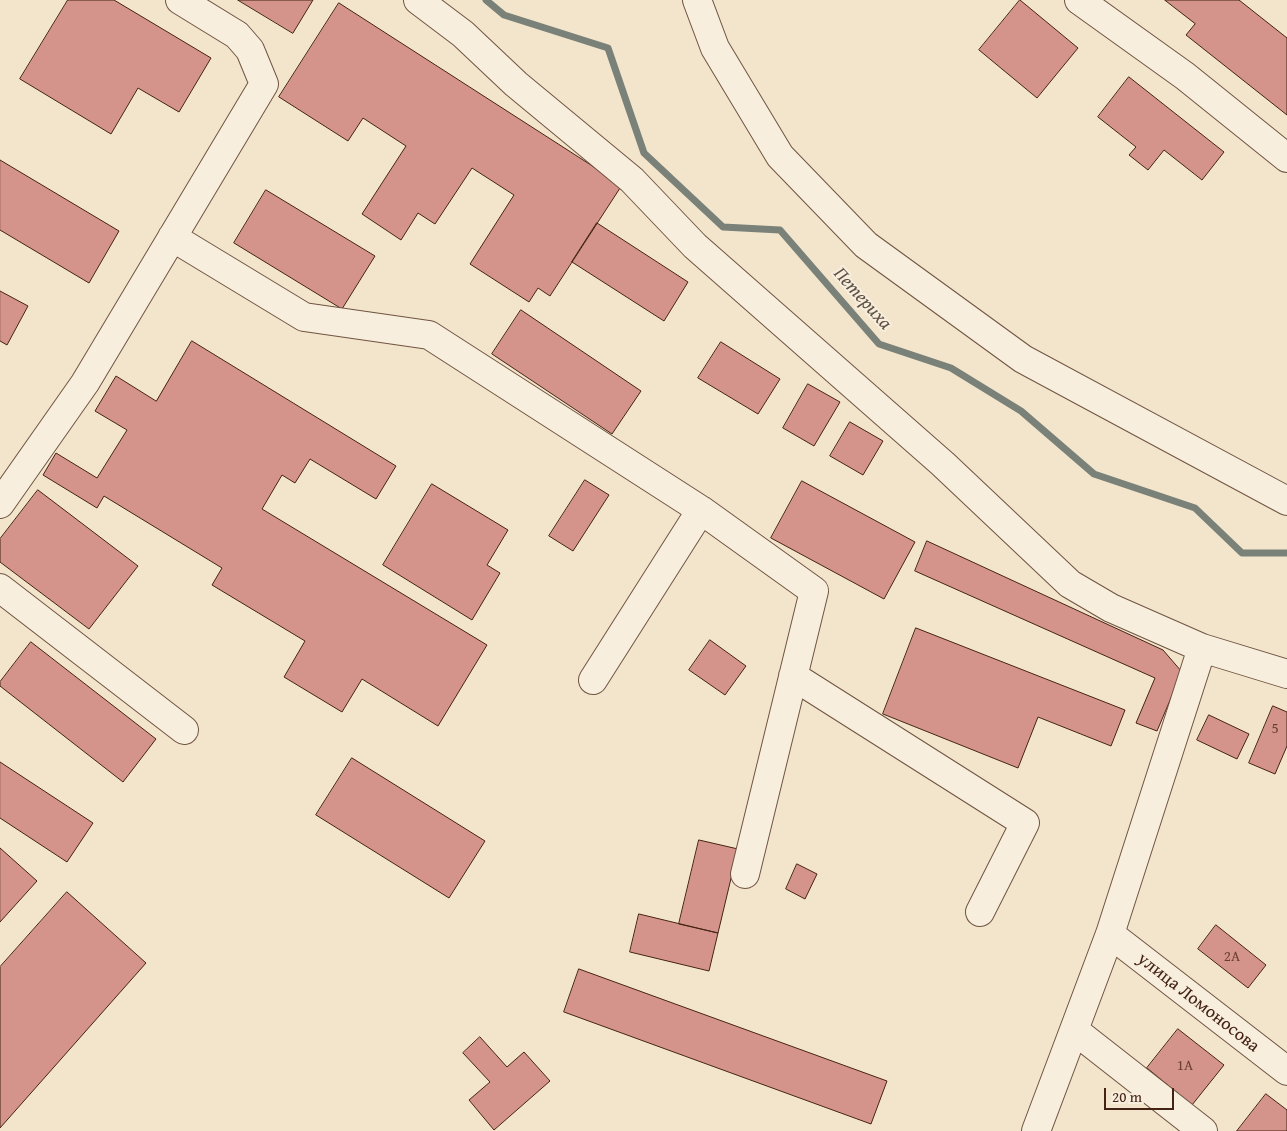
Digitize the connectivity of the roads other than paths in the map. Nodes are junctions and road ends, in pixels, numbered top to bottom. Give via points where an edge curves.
1 (180, 0) edge
2 (418, 0) edge
3 (697, 0) edge
4 (1079, 0) edge
5 (1287, 158) edge
6 (172, 237) junction
7 (1287, 501) edge
8 (0, 504) edge
9 (701, 510) junction
10 (0, 588) edge
11 (1202, 648) junction
12 (1287, 674) edge
13 (793, 676) junction
14 (592, 680) dead end
15 (184, 730) dead end
16 (745, 874) dead end
17 (980, 912) dead end
18 (1110, 934) junction
19 (1074, 1030) junction
20 (1287, 1071) edge
21 (1036, 1131) edge
22 (1203, 1131) edge

1 - 6 street via 237,36 250,50 264,84
2 - 11 street via 463,34 516,84 632,180 695,246 943,464 1070,584 1111,608
3 - 7 street via 715,48 780,156 866,245 1023,359
4 - 5 street via 1185,76
6 - 8 street via 85,383
6 - 9 street via 304,317 429,335
9 - 13 street via 814,591
9 - 14 street
10 - 15 street
11 - 12 street
11 - 18 street
13 - 16 street
13 - 17 street via 1025,823
18 - 19 street
18 - 20 street, улица Ломоносова
19 - 21 street
19 - 22 street

